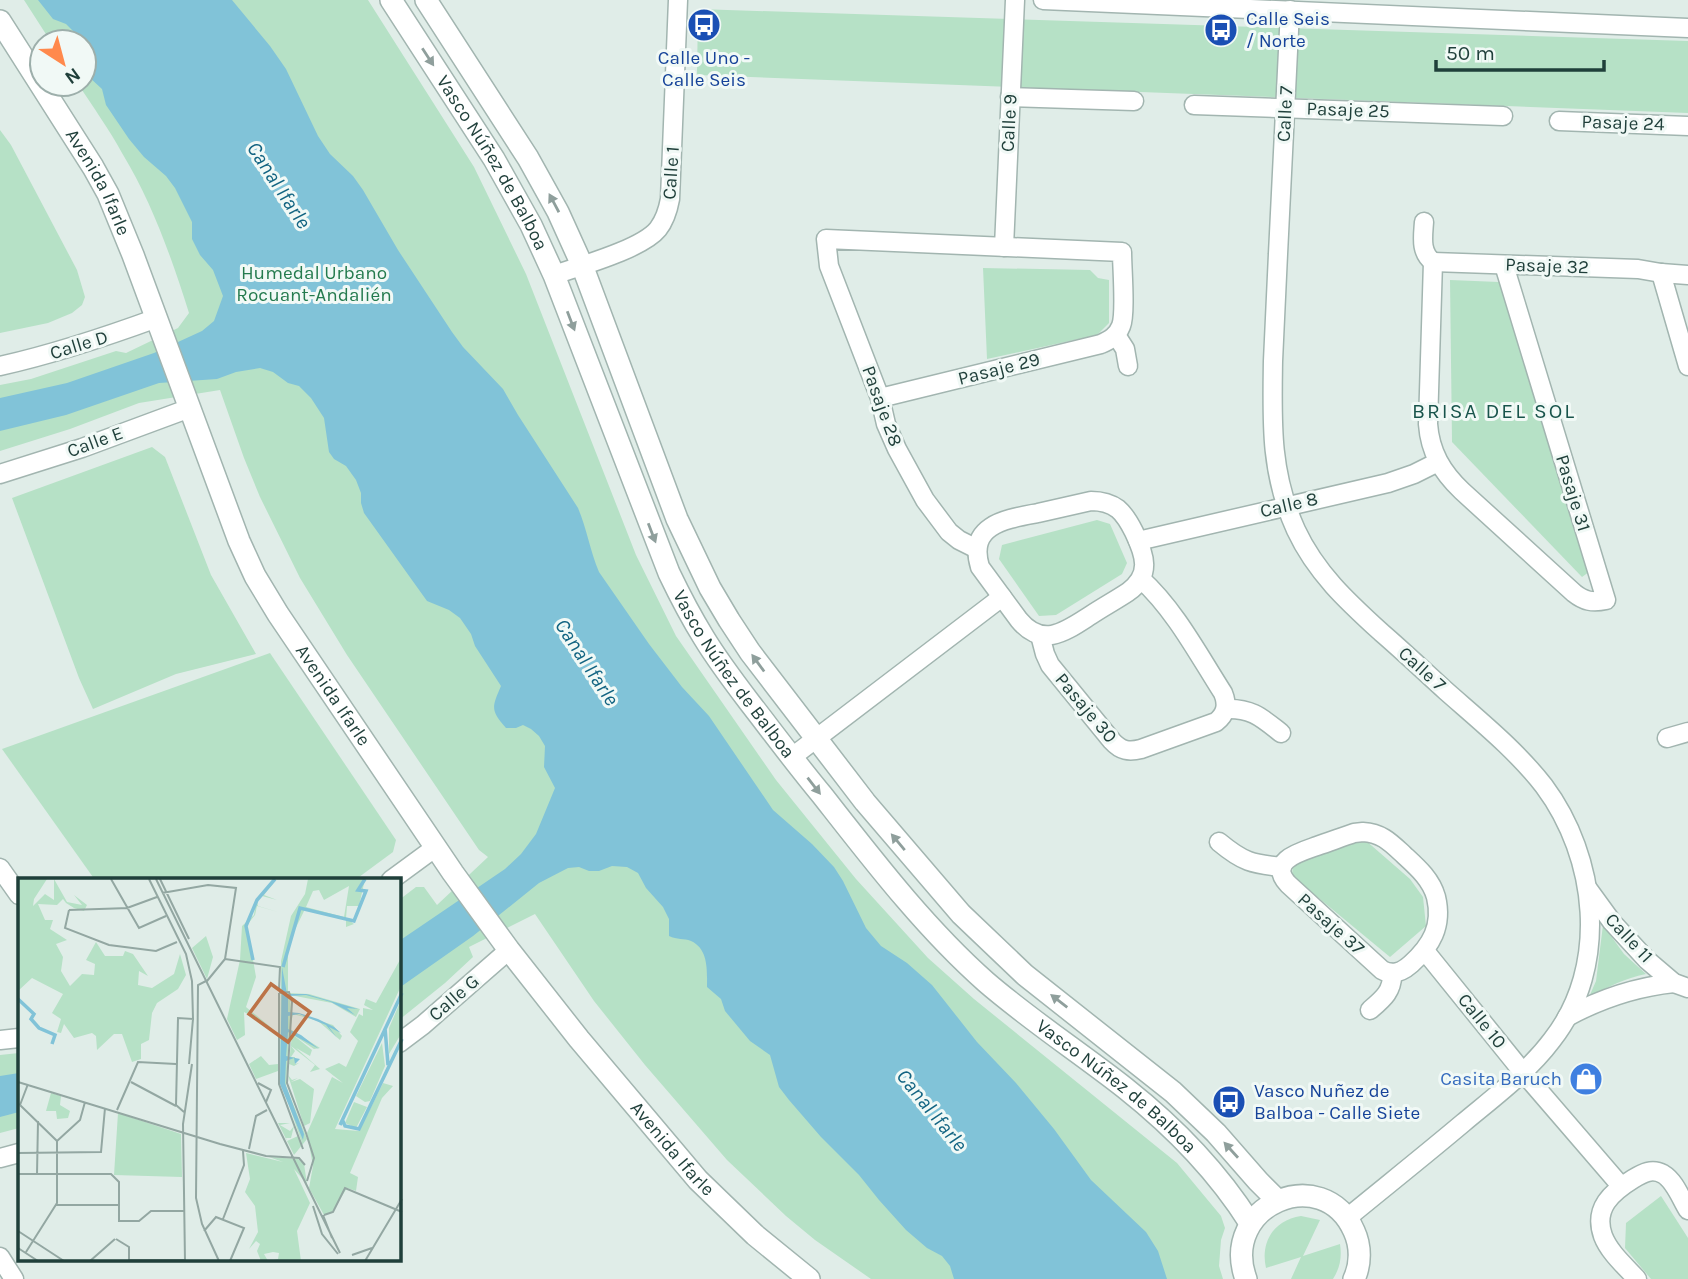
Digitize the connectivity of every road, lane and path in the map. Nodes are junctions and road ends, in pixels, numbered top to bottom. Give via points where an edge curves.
1 (391, 0) edge
2 (426, 0) edge
3 (678, 0) edge
4 (1015, 0) edge
5 (1043, 0) edge
6 (1290, 10) junction
7 (0, 21) edge
8 (1688, 28) edge
9 (1010, 97) junction
10 (1135, 101) dead end
11 (1194, 105) dead end
12 (1285, 108) junction
13 (1503, 116) dead end
14 (1559, 121) dead end
15 (1688, 126) edge
16 (1424, 222) dead end
17 (1004, 247) junction
18 (1433, 262) junction
19 (582, 265) junction
20 (1504, 265) junction
21 (1661, 273) junction
22 (554, 275) junction
23 (1688, 275) edge
24 (158, 323) junction
25 (1116, 335) junction
26 (0, 366) edge
27 (1128, 366) dead end
28 (1688, 366) edge
29 (880, 398) junction
30 (188, 402) junction
31 (1438, 462) junction
32 (0, 474) edge
33 (1287, 506) junction
34 (1138, 541) junction
35 (977, 549) junction
36 (1141, 579) junction
37 (1002, 597) junction
38 (1040, 635) junction
39 (1226, 709) junction
40 (1688, 732) edge
41 (1282, 733) dead end
42 (1667, 738) dead end
43 (816, 739) junction
44 (792, 757) junction
45 (1219, 842) dead end
46 (436, 848) junction
47 (1282, 867) junction
48 (0, 868) edge
49 (394, 878) edge
50 (1588, 889) junction
51 (18, 894) edge
52 (503, 942) junction
53 (1425, 951) junction
54 (1392, 973) junction
55 (1681, 986) edge
56 (1370, 1010) dead end
57 (1567, 1017) junction
58 (18, 1038) edge
59 (0, 1040) edge
60 (401, 1042) edge
61 (1522, 1071) junction
62 (18, 1153) edge
63 (0, 1158) edge
64 (1621, 1186) junction
65 (1277, 1200) junction
66 (1688, 1210) edge
67 (1347, 1218) junction
68 (1250, 1223) junction
69 (0, 1257) edge
70 (14, 1279) edge
71 (809, 1279) edge
72 (1246, 1279) edge
73 (1354, 1279) edge
74 (1637, 1279) edge

1 -> 22 street, Vasco Núñez de Balboa via 513,191
19 -> 2 street, Vasco Núñez de Balboa via 544,185
3 - 19 street, Calle 1 via 668,210 659,229 645,241
4 - 9 street, Calle 9
5 - 6 street
6 - 8 street
6 - 12 street, Calle 7
7 - 24 street, Avenida Ifarle via 108,194
9 - 10 street
9 - 17 street, Calle 9
11 - 12 street, Pasaje 25
12 - 13 street, Pasaje 25
12 - 33 street, Calle 7 via 1272,431
14 - 15 street, Pasaje 24
16 - 18 street via 1424,250
17 - 25 street via 1122,252 1123,321
17 - 29 street, Pasaje 28 via 826,239 829,266
18 - 20 street, Pasaje 32
18 - 31 street via 1428,424
19 - 22 street, Calle 1
43 -> 19 street, Vasco Núñez de Balboa via 736,630 693,555
20 - 21 street, Pasaje 32
20 - 31 street, Pasaje 31 via 1606,600 1591,602 1574,593 1453,482
21 - 23 street, Pasaje 32
21 - 28 street
22 -> 44 street, Vasco Núñez de Balboa via 668,573 705,641
24 - 26 street, Calle D
24 - 30 street, Avenida Ifarle
25 - 27 street
25 - 29 street, Pasaje 29 via 1101,344
29 - 35 street, Pasaje 28 via 891,437 925,500 948,532
30 - 32 street, Calle E via 82,448
30 - 46 street, Avenida Ifarle via 255,576
31 - 33 street, Calle 8 via 1401,479
33 - 34 street, Calle 8
33 - 50 street, Calle 7 via 1308,553 1335,590 1505,744 1543,785 1573,835
34 - 35 street via 1119,510 1091,501 1000,521 986,531
34 - 36 street via 1144,565
35 - 37 street via 980,566
36 - 38 street via 1069,629
36 - 39 street via 1167,607 1223,693
37 - 38 street via 1025,627
37 - 43 street
38 - 39 street, Pasaje 30 via 1050,664 1112,741 1126,751 1216,722
39 - 41 street via 1251,712
40 - 42 street
43 - 44 street
65 -> 43 street, Vasco Núñez de Balboa via 1174,1092 982,935 918,866
44 -> 68 street, Vasco Núñez de Balboa via 870,857 960,958 1158,1116 1211,1171
45 - 47 street via 1245,860
46 - 49 street
46 - 52 street, Avenida Ifarle
47 - 53 street via 1295,853 1354,833 1382,836 1433,888 1437,920
47 - 54 street, Pasaje 37 via 1287,884 1382,970
48 - 51 street
50 - 55 street, Calle 11 via 1647,960
50 - 57 street, Calle 7 via 1587,954
52 - 60 street, Calle G via 424,1025
52 - 71 street, Avenida Ifarle via 698,1181
53 - 54 street
53 - 61 street, Calle 10
54 - 56 street via 1389,992
55 - 57 street, Calle 11 via 1621,992
57 - 61 street, Calle 7 via 1555,1037
58 - 59 street
61 - 64 street, Calle 10
61 - 67 street, Calle 7
62 - 63 street
64 - 66 street via 1643,1173 1660,1173 1670,1180
64 - 74 street via 1603,1207 1601,1226 1607,1245
65 - 67 street via 1315,1197
65 - 68 street
67 - 73 street via 1359,1250
68 - 72 street via 1241,1250
69 - 70 street

